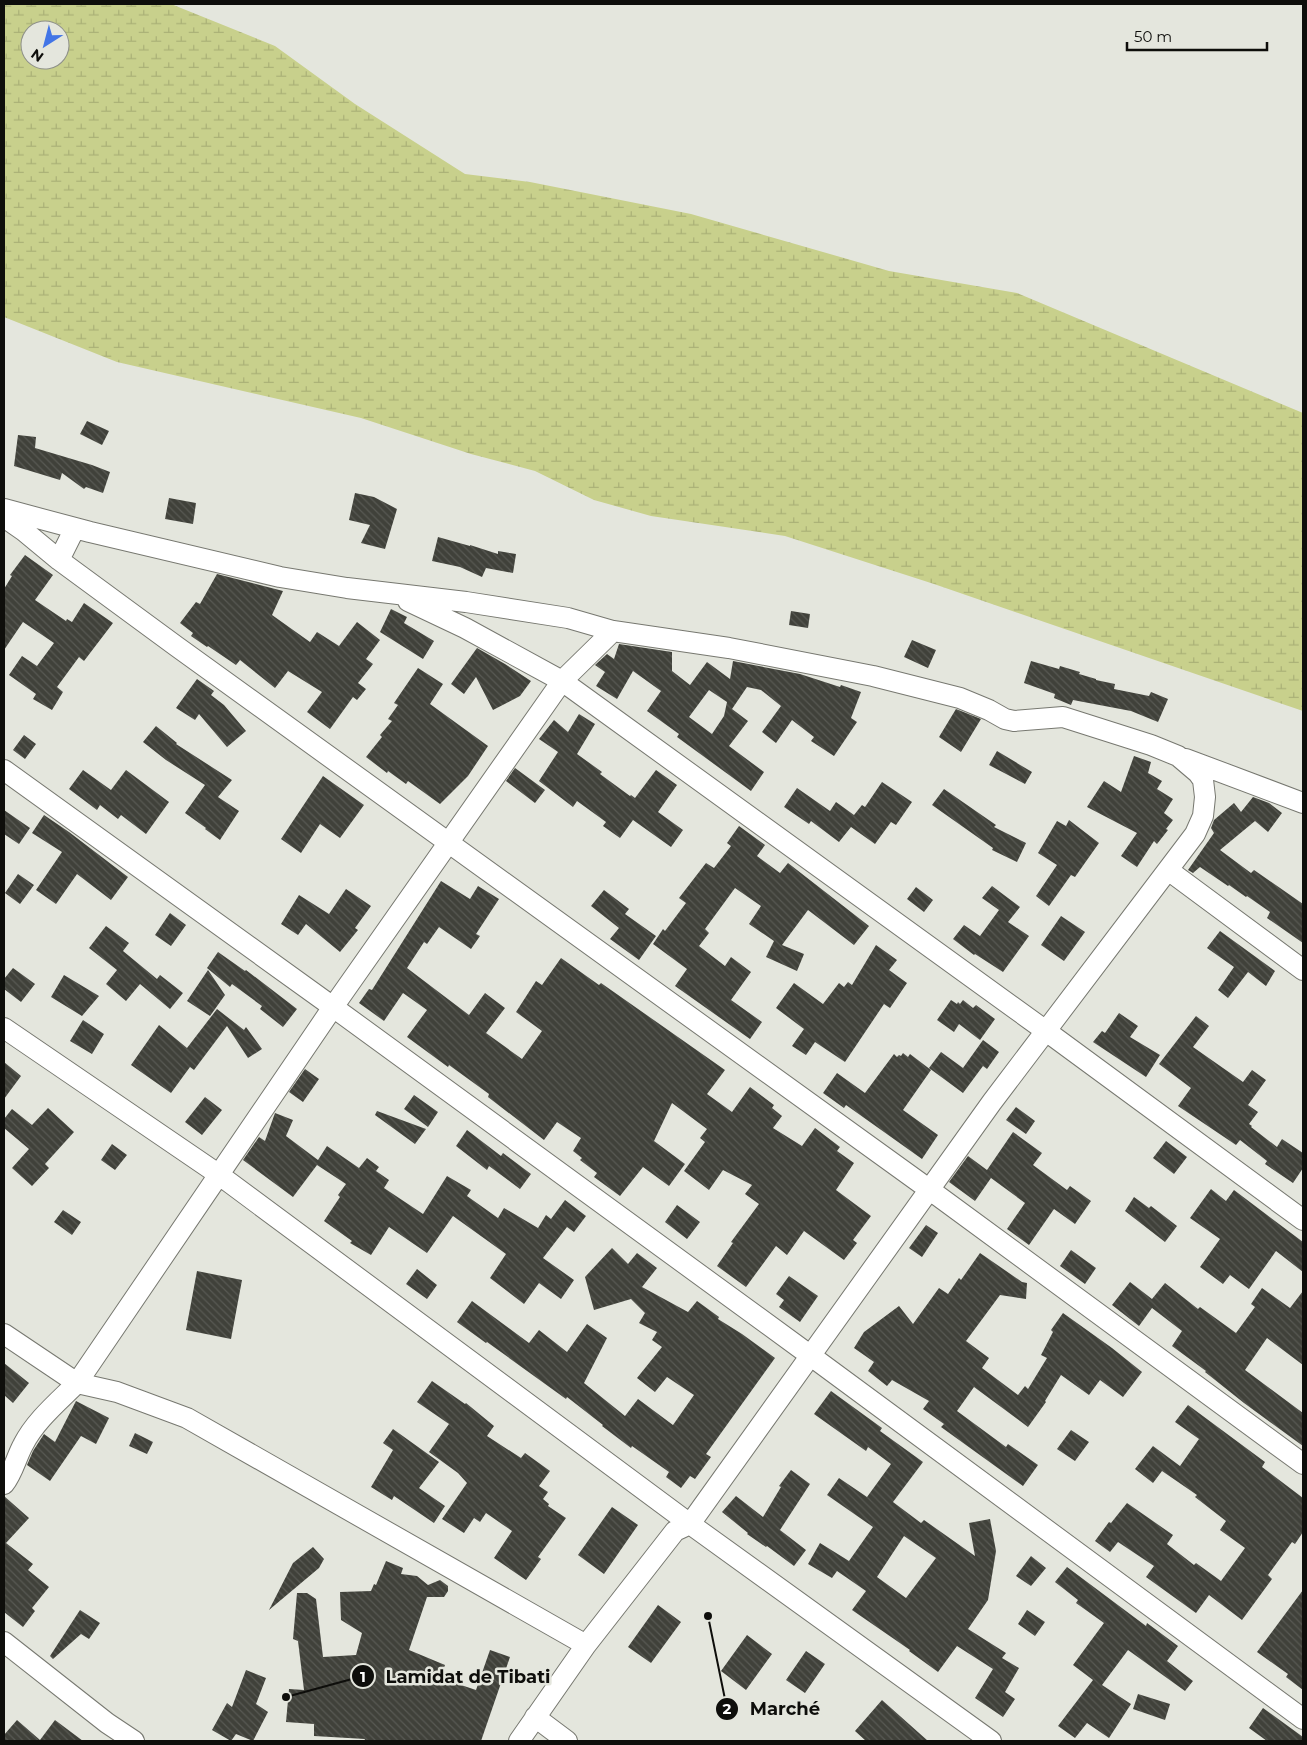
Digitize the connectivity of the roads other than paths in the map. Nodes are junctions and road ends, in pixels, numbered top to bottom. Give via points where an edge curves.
1 (4, 509) edge
2 (4, 516) edge
3 (75, 528) junction
4 (59, 560) junction
5 (391, 593) junction
6 (613, 631) junction
7 (562, 681) junction
8 (1178, 756) junction
9 (4, 770) edge
10 (1303, 803) edge
11 (449, 842) junction
12 (1168, 870) junction
13 (1303, 970) edge
14 (333, 1007) junction
15 (4, 1028) edge
16 (1046, 1031) junction
17 (218, 1174) junction
18 (930, 1190) junction
19 (1303, 1220) edge
20 (4, 1334) edge
21 (811, 1356) junction
22 (77, 1382) junction
23 (1303, 1464) edge
24 (4, 1484) edge
25 (690, 1524) junction
26 (4, 1642) edge
27 (586, 1645) junction
28 (535, 1717) junction
29 (1303, 1719) edge
30 (134, 1741) edge
31 (519, 1741) edge
32 (567, 1741) edge
33 (991, 1741) edge

1 - 3 street
2 - 4 street
3 - 4 street
3 - 5 street via 280,577
4 - 11 street
5 - 6 street via 568,618
5 - 7 street via 465,628
6 - 7 street
6 - 8 street via 729,648 873,676 960,698 1014,721 1063,717
7 - 11 street
7 - 16 street
8 - 10 street
8 - 12 street via 1198,772 1203,780 1205,798 1195,834
9 - 14 street
11 - 14 street
11 - 18 street
12 - 13 street
12 - 16 street
14 - 17 street
14 - 21 street
15 - 17 street
16 - 18 street
16 - 19 street
17 - 22 street
17 - 25 street
18 - 21 street
18 - 23 street
20 - 22 street
21 - 25 street
21 - 29 street
22 - 24 street via 36,1424
22 - 27 street via 117,1392 187,1418
25 - 27 street via 675,1531
25 - 33 street
26 - 30 street
27 - 28 street
28 - 31 street
28 - 32 street

